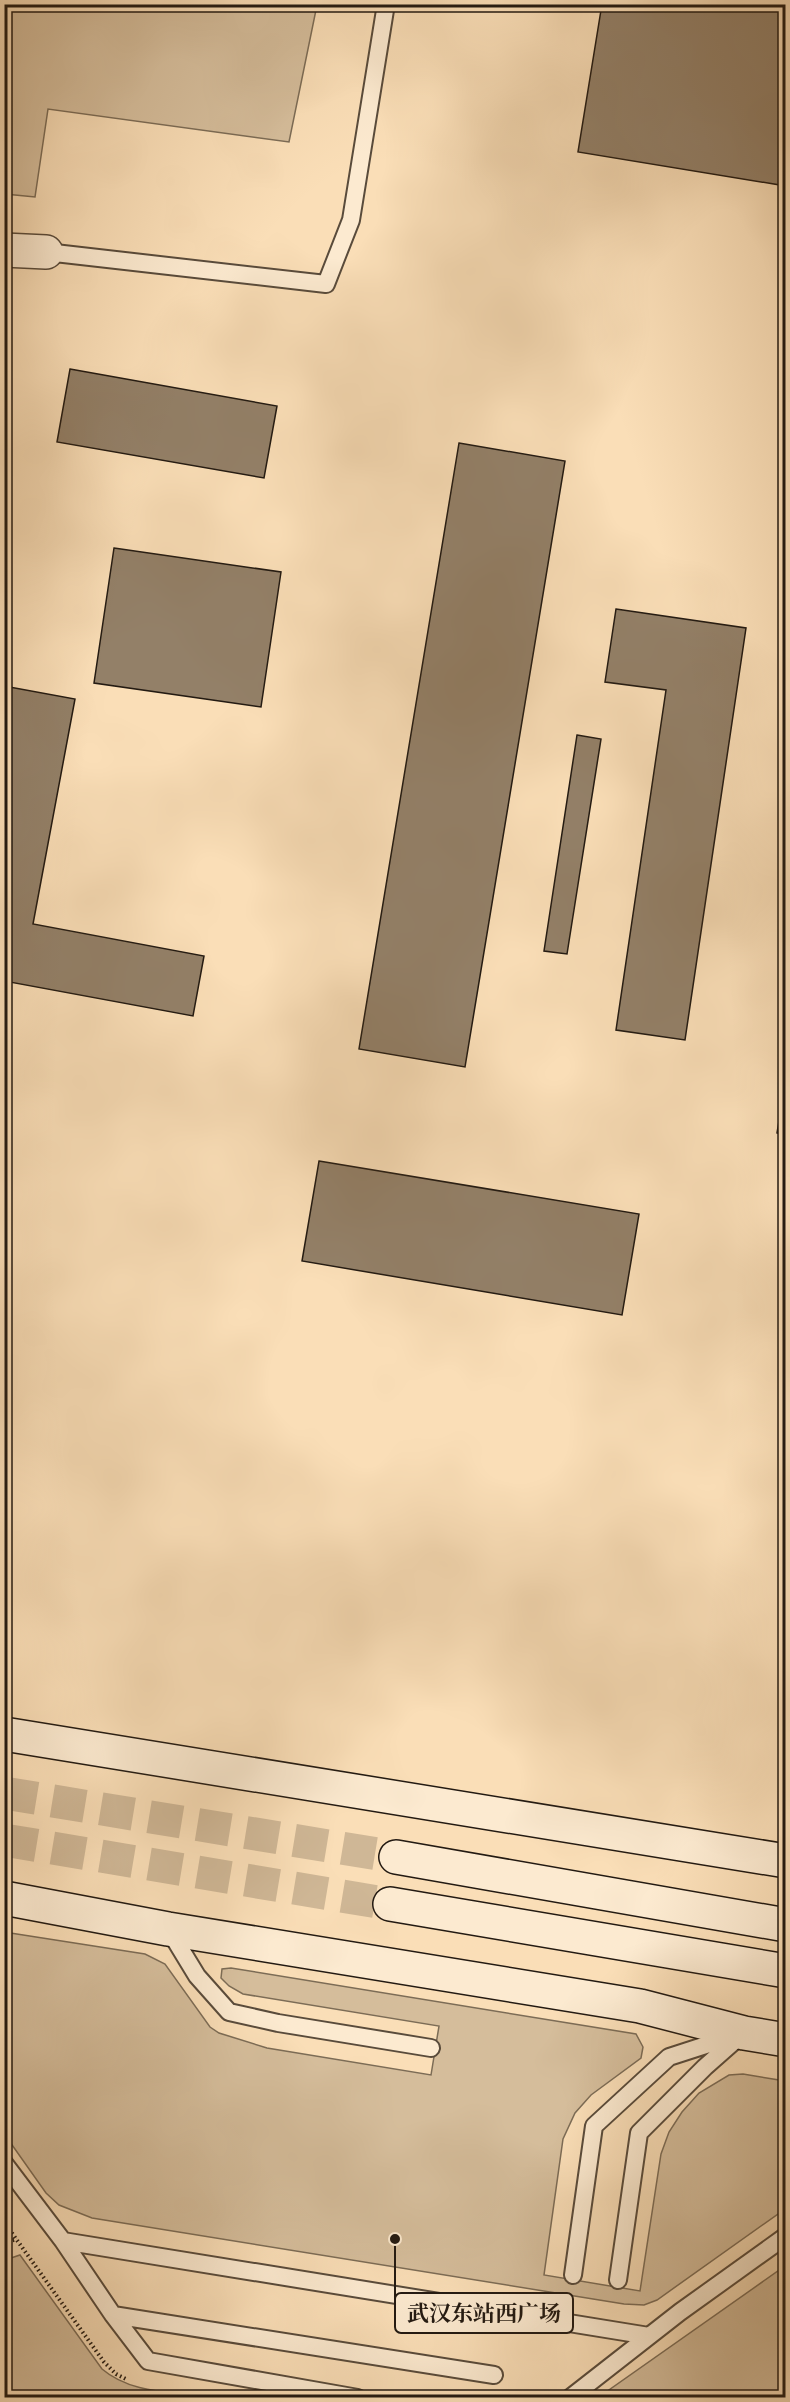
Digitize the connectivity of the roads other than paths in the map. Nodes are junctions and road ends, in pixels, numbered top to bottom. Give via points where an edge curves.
1 (386, 4) edge
2 (4, 250) edge
3 (46, 252) joint
4 (4, 1734) edge
5 (57, 1743) junction
6 (4, 1757) edge
7 (396, 1857) tunnel mouth
8 (786, 1861) edge
9 (7, 1897) edge
10 (390, 1904) tunnel mouth
11 (786, 1925) edge
12 (168, 1929) junction
13 (786, 1971) edge
14 (744, 2033) junction
15 (786, 2040) edge
16 (431, 2048) dead end
17 (4, 2163) edge
18 (786, 2236) edge
19 (63, 2241) junction
20 (573, 2275) dead end
21 (618, 2280) dead end
22 (113, 2315) junction
23 (649, 2336) junction
24 (494, 2376) dead end
25 (358, 2397) edge
26 (570, 2397) edge

1 - 3 lane via 351,220 326,284
2 - 3 main road
4 - 5 main road
5 - 6 main road
5 - 8 main road
7 - 11 main road
9 - 12 main road
10 - 13 main road
12 - 14 main road via 640,2006
12 - 16 lane via 197,1976 229,2012
14 - 15 main road
14 - 20 lane via 669,2056 594,2126
14 - 21 lane via 639,2133
17 - 19 lane
18 - 23 lane
19 - 22 lane
19 - 23 lane
22 - 24 lane
22 - 25 lane via 148,2361
23 - 26 lane

